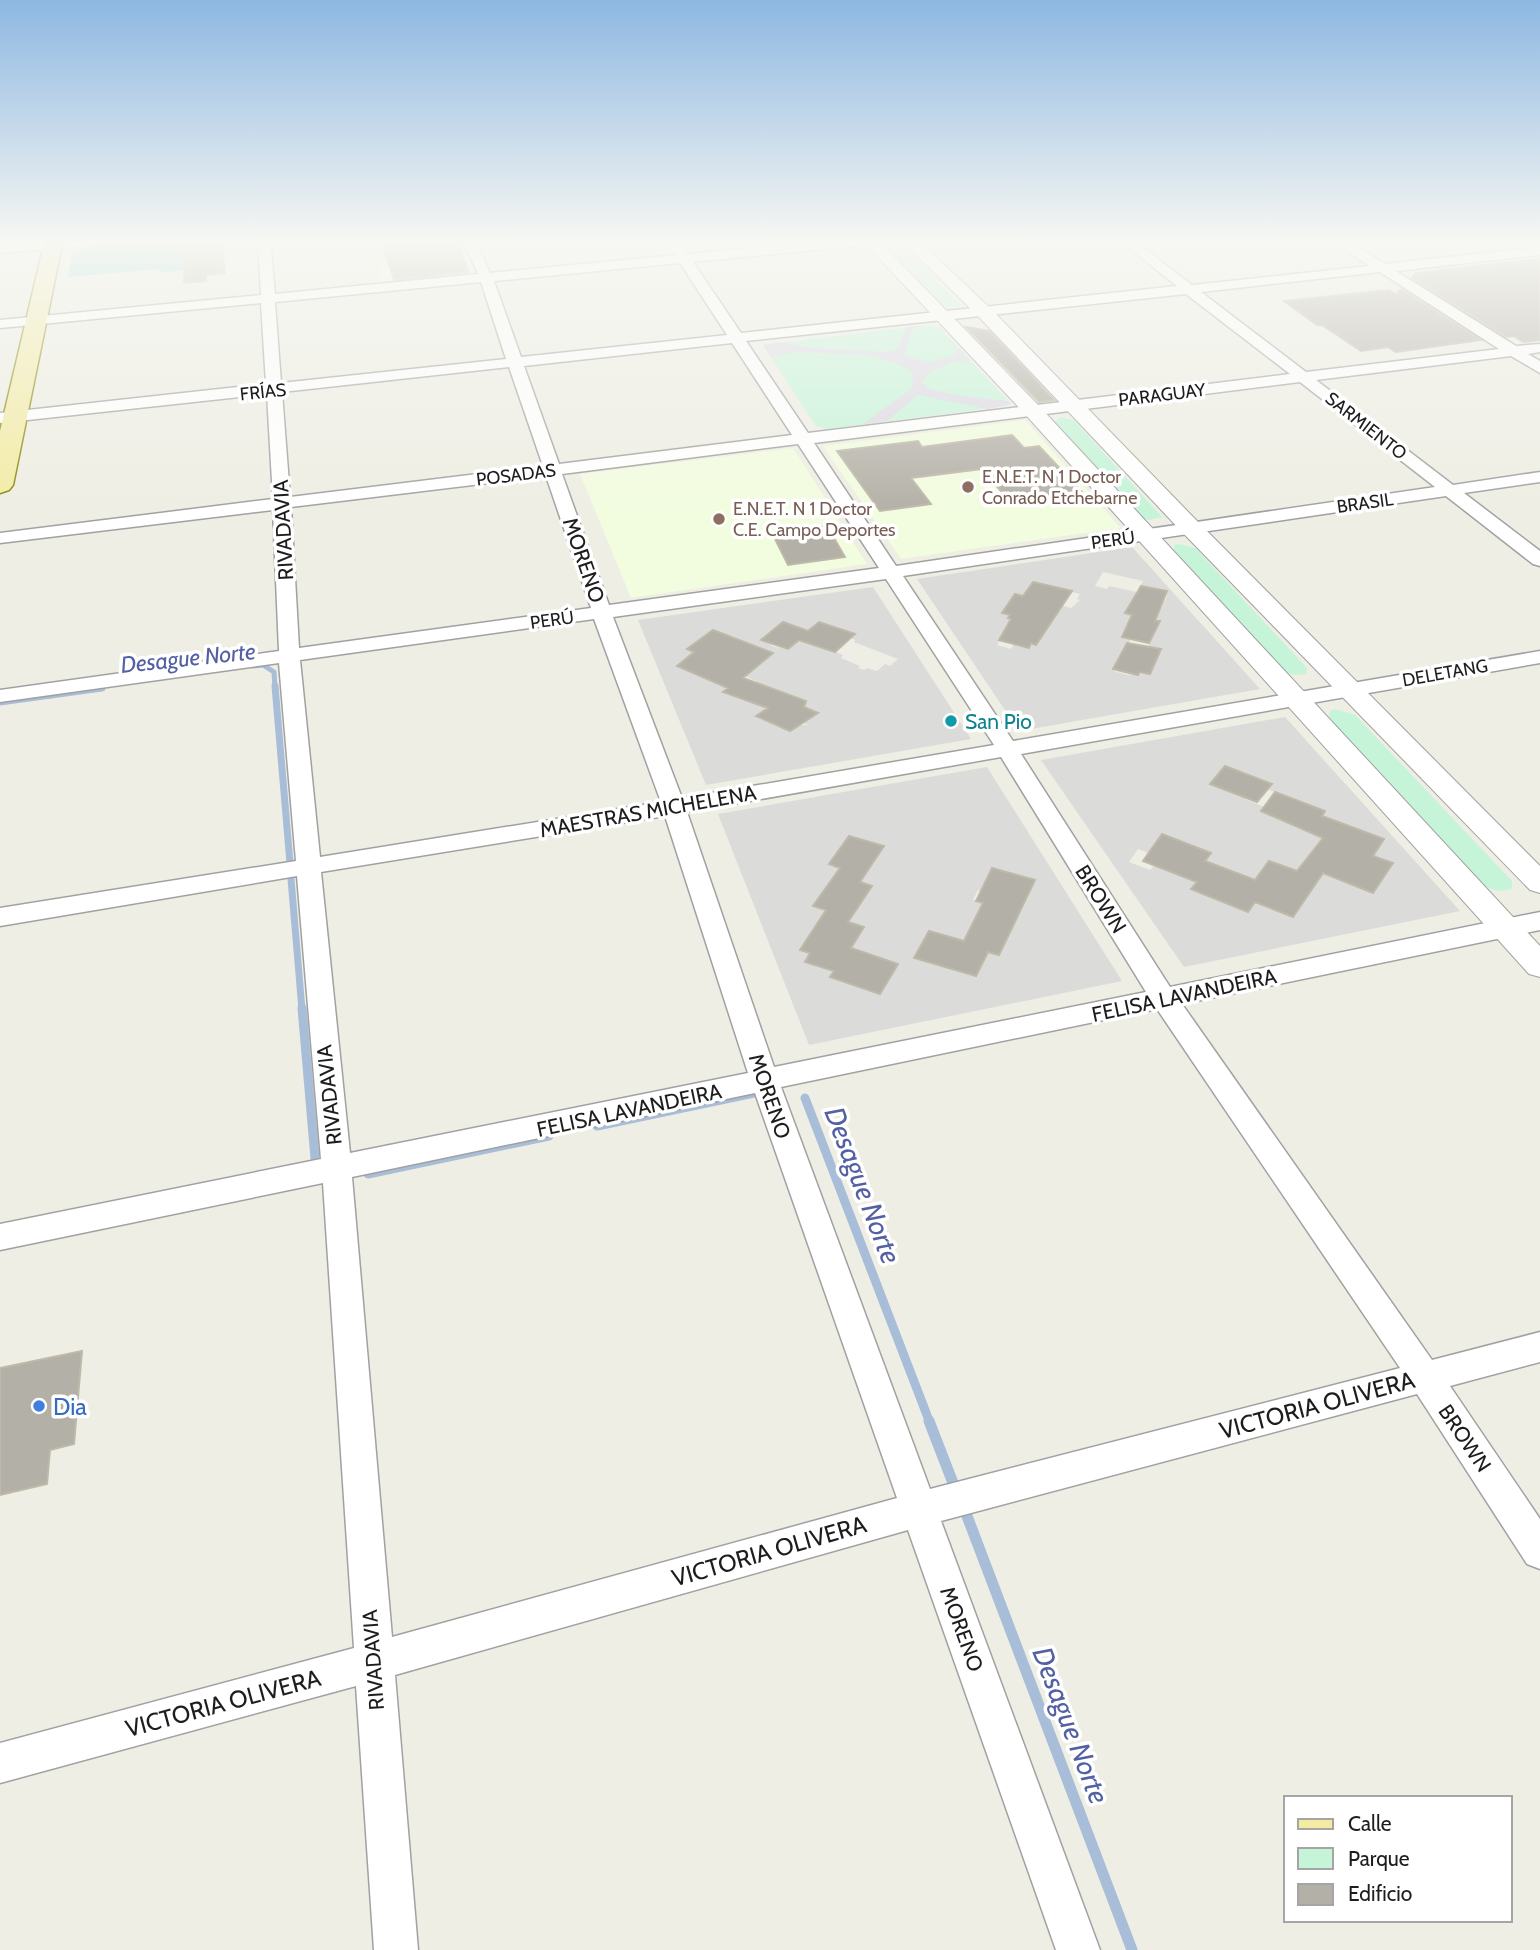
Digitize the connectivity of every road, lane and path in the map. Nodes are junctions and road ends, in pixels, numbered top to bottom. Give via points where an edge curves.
1 (33, 331) edge
2 (270, 331) edge
3 (503, 331) edge
4 (732, 331) edge
5 (803, 331) edge
6 (957, 331) edge
7 (1003, 331) edge
8 (1243, 331) edge
9 (1482, 331) edge
10 (737, 338) junction
11 (1540, 348) edge
12 (1514, 351) junction
13 (514, 363) junction
14 (1540, 368) edge
15 (1303, 377) junction
16 (275, 391) junction
17 (1075, 405) junction
18 (1032, 410) junction
19 (9, 417) edge
20 (804, 439) junction
21 (554, 471) junction
22 (1540, 477) edge
23 (0, 485) edge
24 (1450, 491) junction
25 (282, 504) junction
26 (1191, 528) junction
27 (1145, 536) junction
28 (0, 538) edge
29 (1540, 560) edge
30 (892, 572) junction
31 (602, 613) junction
32 (289, 656) junction
33 (1540, 657) edge
34 (1350, 690) junction
35 (0, 696) edge
36 (1295, 699) junction
37 (1007, 750) junction
38 (674, 807) junction
39 (307, 868) junction
40 (1540, 883) edge
41 (0, 917) edge
42 (1540, 921) edge
43 (1504, 928) junction
44 (1540, 966) edge
45 (1164, 999) junction
46 (765, 1082) junction
47 (337, 1170) junction
48 (0, 1237) edge
49 (1540, 1347) edge
50 (1425, 1377) junction
51 (919, 1509) junction
52 (1540, 1551) edge
53 (373, 1662) junction
54 (0, 1763) edge
55 (396, 1950) edge
56 (1078, 1950) edge

1 - 19 main road
2 - 16 street, RIVADAVIA
3 - 13 street, MORENO
4 - 10 street, BROWN
5 - 10 street, FRÍAS
6 - 18 street
7 - 17 street
8 - 15 street, SARMIENTO
9 - 12 street
10 - 13 street, FRÍAS
10 - 20 street, BROWN
11 - 12 street, PARAGUAY
12 - 14 street
12 - 15 street, PARAGUAY
13 - 16 street, FRÍAS
13 - 21 street, MORENO
15 - 17 street, PARAGUAY
15 - 24 street, SARMIENTO
16 - 19 street, FRÍAS
16 - 25 street, RIVADAVIA
17 - 18 street, PARAGUAY
17 - 26 street
18 - 20 street, POSADAS
18 - 27 street
19 - 23 main road
20 - 21 street, POSADAS
20 - 30 street, BROWN
21 - 25 street, POSADAS
21 - 31 street, MORENO
22 - 24 street, BRASIL
24 - 26 street, BRASIL
24 - 29 street, SARMIENTO
25 - 28 street, POSADAS
25 - 32 street, RIVADAVIA
26 - 27 street, BRASIL
26 - 34 street
27 - 30 street, PERÚ
27 - 36 street
30 - 31 street, PERÚ
30 - 37 street, BROWN
31 - 32 street, PERÚ
31 - 38 street, MORENO
32 - 35 street, PERÚ
32 - 39 street, RIVADAVIA
33 - 34 street, DELETANG
34 - 36 street, DELETANG
34 - 40 street
36 - 37 street, MAESTRAS MICHELENA
36 - 43 street
37 - 38 street, MAESTRAS MICHELENA
37 - 45 street, BROWN
38 - 39 street, MAESTRAS MICHELENA
38 - 46 street, MORENO
39 - 41 street, MAESTRAS MICHELENA
39 - 47 street, RIVADAVIA
42 - 43 street
43 - 44 street
43 - 45 street, FELISA LAVANDEIRA
45 - 46 street, FELISA LAVANDEIRA
45 - 50 street, BROWN
46 - 47 street, FELISA LAVANDEIRA
46 - 51 street, MORENO
47 - 48 street, FELISA LAVANDEIRA
47 - 53 street, RIVADAVIA
49 - 50 street, VICTORIA OLIVERA
50 - 51 street, VICTORIA OLIVERA
50 - 52 street, BROWN
51 - 53 street, VICTORIA OLIVERA
51 - 56 street, MORENO
53 - 54 street, VICTORIA OLIVERA
53 - 55 street, RIVADAVIA

